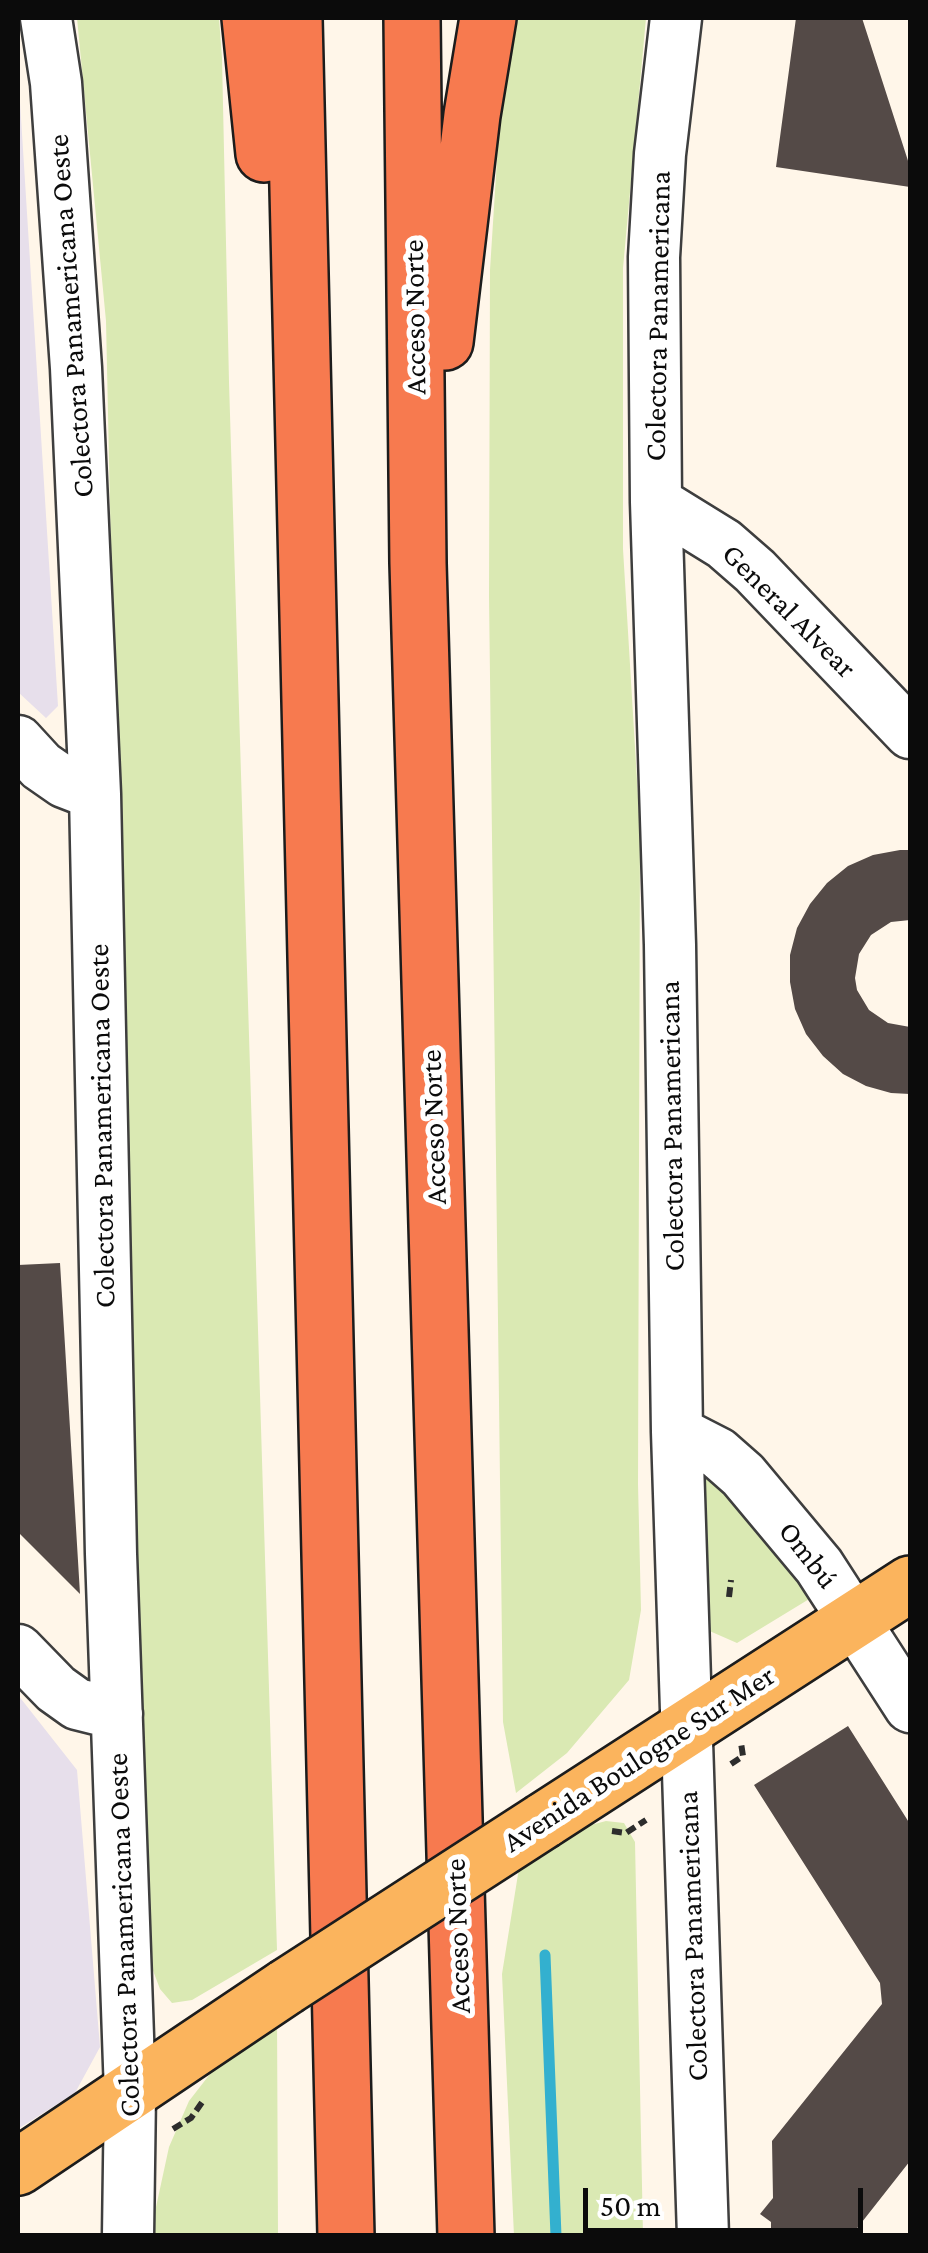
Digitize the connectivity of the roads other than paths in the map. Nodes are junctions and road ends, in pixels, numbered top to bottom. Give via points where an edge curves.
1 (46, 18) edge
2 (250, 18) edge
3 (294, 18) edge
4 (412, 18) edge
5 (488, 18) edge
6 (676, 18) edge
7 (656, 502) junction
8 (418, 563) junction
9 (307, 572) junction
10 (910, 733) edge
11 (18, 741) edge
12 (95, 794) junction
13 (677, 1432) junction
14 (910, 1584) edge
15 (855, 1620) junction
16 (18, 1650) edge
17 (910, 1707) edge
18 (117, 1714) junction
19 (686, 1728) junction
20 (130, 2093) junction
21 (18, 2167) edge
22 (128, 2236) edge
23 (346, 2236) edge
24 (466, 2236) edge
25 (704, 2236) edge

1 - 12 street, Colectora Panamericana Oeste via 76,368
2 - 9 highway
3 - 9 highway
4 - 8 highway, Acceso Norte
5 - 8 highway
6 - 7 street, Colectora Panamericana via 654,258
7 - 10 street, General Alvear via 755,571
7 - 13 street, Colectora Panamericana
8 - 24 highway, Acceso Norte
9 - 23 highway
11 - 12 street via 64,782
12 - 18 street, Colectora Panamericana Oeste
13 - 15 street, Ombú via 743,1475
13 - 19 street, Colectora Panamericana
14 - 15 main road, Avenida Boulogne Sur Mer
15 - 17 street, Ombú
15 - 19 main road, Avenida Boulogne Sur Mer
16 - 18 street via 77,1704
18 - 20 street, Colectora Panamericana Oeste
19 - 20 main road, Avenida Boulogne Sur Mer, bridge
19 - 25 street, Colectora Panamericana
20 - 21 main road, Avenida Boulogne Sur Mer
20 - 22 street, Colectora Panamericana Oeste

